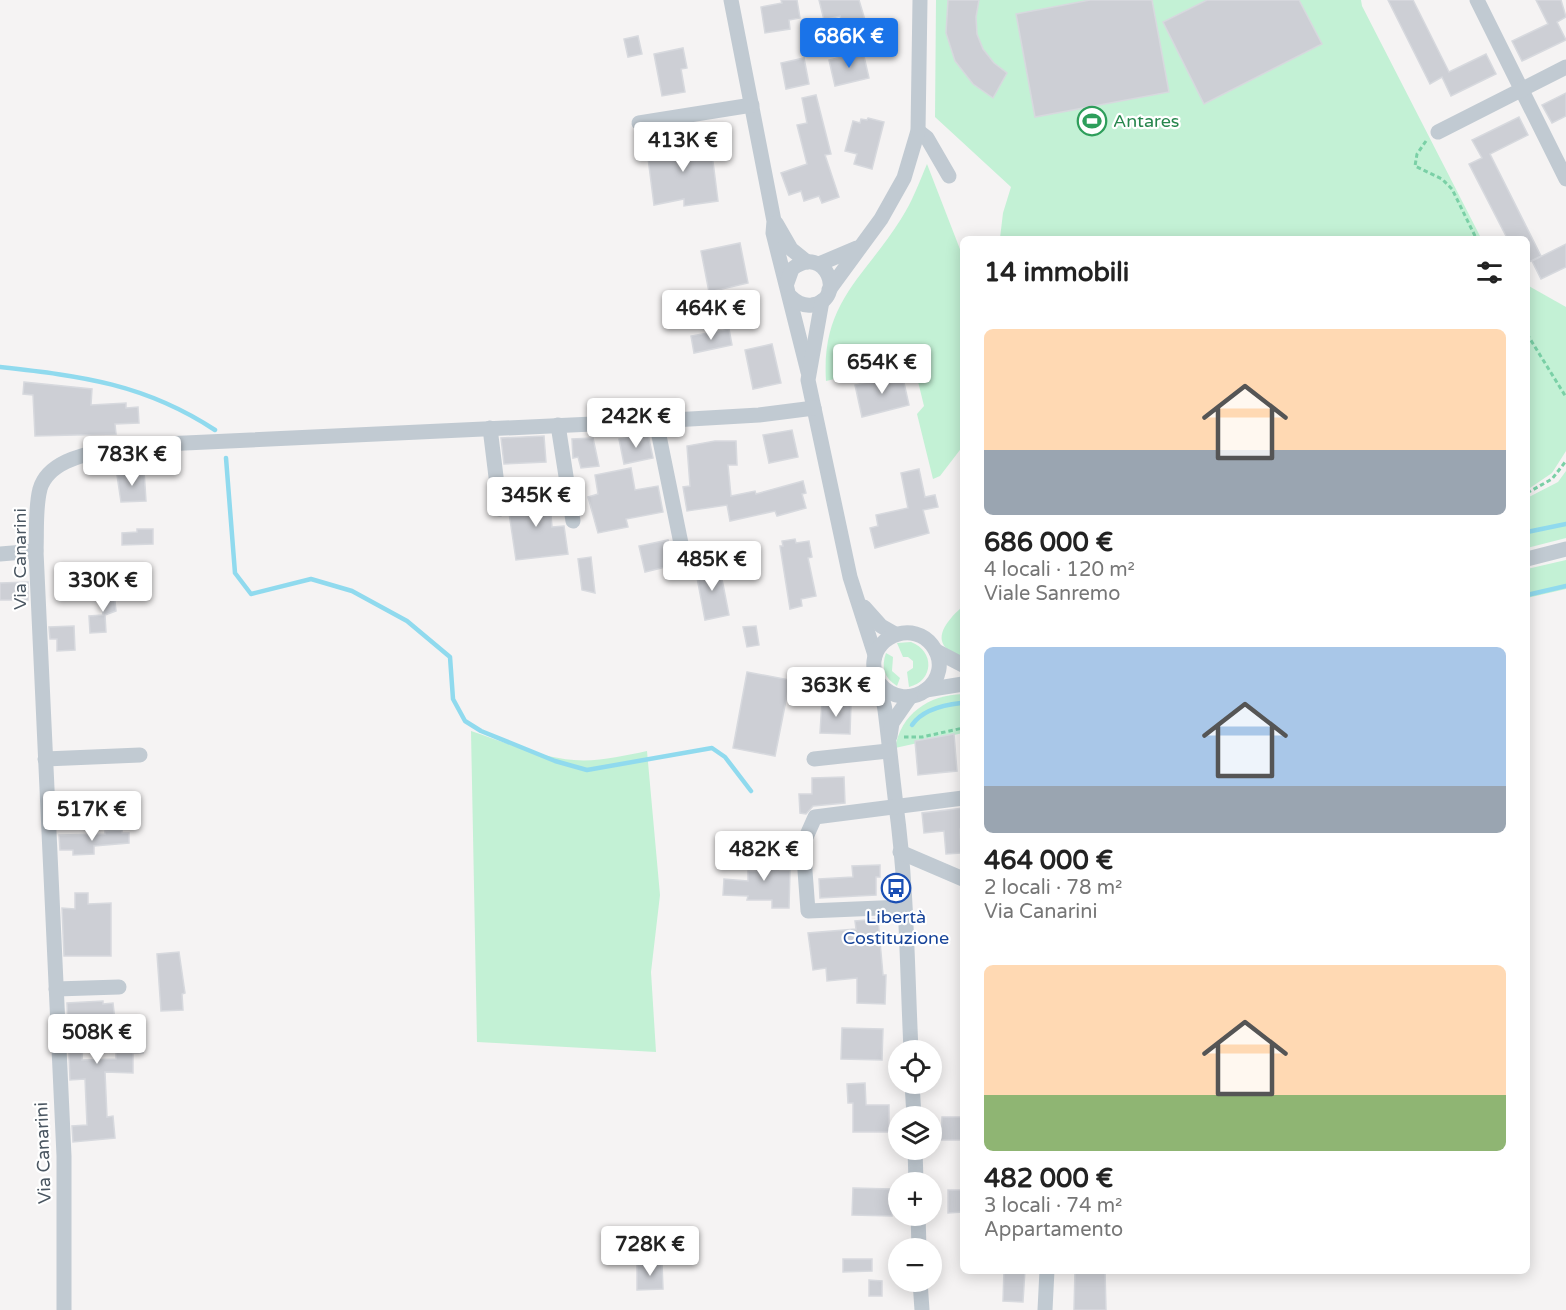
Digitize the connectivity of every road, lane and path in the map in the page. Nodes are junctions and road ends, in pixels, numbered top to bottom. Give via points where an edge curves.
1 (731, 0) edge
2 (920, 0) edge
3 (1476, 0) edge
4 (1566, 66) edge
5 (1521, 89) junction
6 (752, 105) junction
7 (639, 123) dead end
8 (918, 131) junction
9 (1438, 132) joint
10 (949, 176) dead end
11 (1566, 179) edge
12 (774, 221) junction
13 (1475, 236) edge
14 (860, 246) junction
15 (813, 263) junction
16 (789, 290) junction
17 (826, 295) junction
18 (1530, 339) edge
19 (808, 372) junction
20 (1566, 397) edge
21 (814, 408) junction
22 (656, 421) junction
23 (558, 425) junction
24 (490, 428) junction
25 (1566, 461) edge
26 (1530, 491) edge
27 (500, 509) dead end
28 (573, 521) dead end
29 (1566, 549) edge
30 (36, 550) junction
31 (0, 554) edge
32 (1530, 558) edge
33 (685, 563) dead end
34 (858, 600) junction
35 (895, 634) junction
36 (936, 651) junction
37 (875, 655) junction
38 (960, 663) edge
39 (879, 683) junction
40 (960, 684) edge
41 (926, 690) junction
42 (910, 697) junction
43 (888, 751) junction
44 (140, 755) dead end
45 (45, 759) junction
46 (814, 759) dead end
47 (960, 798) edge
48 (896, 806) junction
49 (900, 852) junction
50 (960, 878) edge
51 (904, 907) junction
52 (119, 987) dead end
53 (56, 989) junction
54 (911, 1040) edge
55 (1047, 1274) edge
56 (921, 1292) edge
57 (64, 1310) edge
58 (922, 1310) edge
59 (1046, 1310) edge

1 - 6 street
2 - 8 street
3 - 5 street
4 - 5 street
5 - 9 street
5 - 11 street
6 - 7 street
6 - 12 street
8 - 10 street via 927,138
8 - 14 street via 904,178
9 - 13 path via 1424,143 1414,163 1452,189
12 - 15 street via 791,249
12 - 16 street via 773,233
14 - 15 street
14 - 17 street
15 - 16 street via 792,269
15 - 17 street via 829,275
16 - 17 street via 806,306
16 - 19 street
17 - 19 street
18 - 20 path
19 - 21 street
21 - 22 street, Via Canarini
21 - 34 street
22 - 23 street, Via Canarini
22 - 33 street
23 - 24 street, Via Canarini
23 - 28 street
24 - 27 street
24 - 30 street, Via Canarini via 120,446 79,457 54,471 41,488
25 - 26 path via 1552,479
29 - 32 street
30 - 31 street
30 - 45 street, Via Canarini
34 - 35 street via 881,626
34 - 37 street
35 - 36 street via 919,635
35 - 37 street via 880,645
36 - 38 street
36 - 41 street via 938,670
37 - 39 street via 874,672
39 - 42 street via 892,694
39 - 43 street
40 - 41 street
41 - 42 street
42 - 43 street via 892,723
43 - 46 street
43 - 48 street
44 - 45 street
45 - 53 street, Via Canarini
47 - 48 street
48 - 49 street
48 - 51 street via 815,817 802,844 808,911
49 - 50 street
49 - 51 street
51 - 54 street
52 - 53 street
53 - 57 street, Via Canarini via 64,1156
55 - 59 street
56 - 58 street

